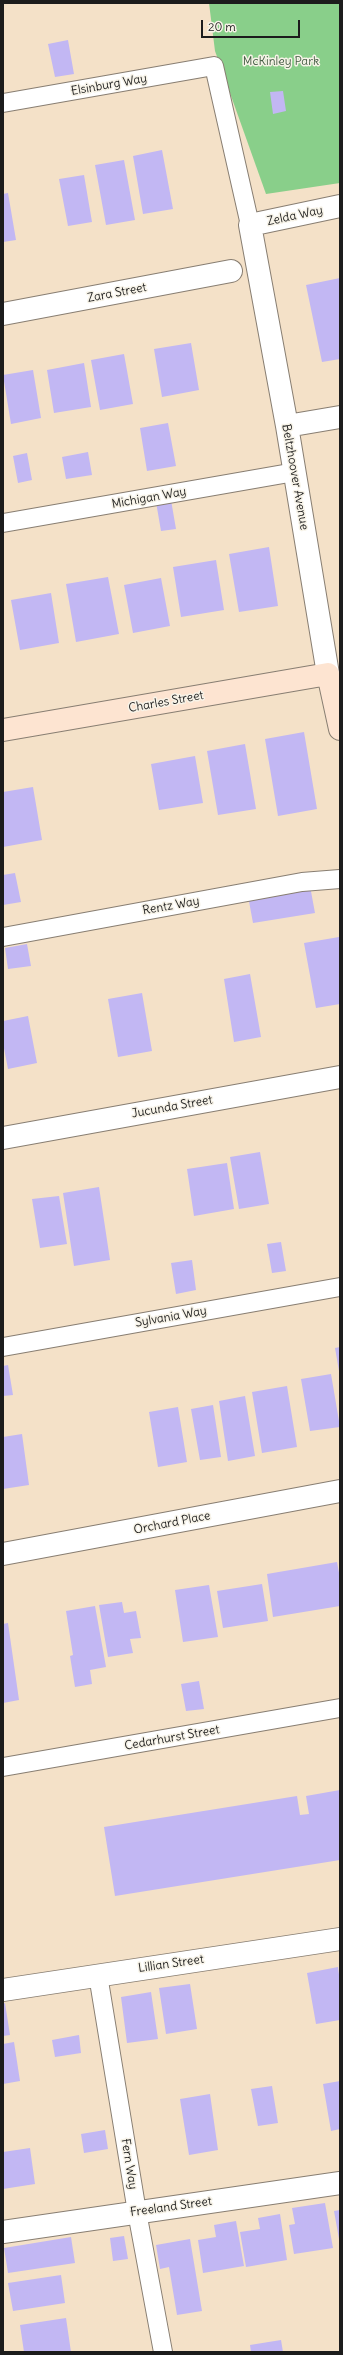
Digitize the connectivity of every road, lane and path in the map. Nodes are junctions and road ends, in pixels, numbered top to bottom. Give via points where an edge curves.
1 (3, 104) edge
2 (340, 206) edge
3 (250, 225) junction
4 (231, 271) dead end
5 (3, 314) edge
6 (340, 417) edge
7 (287, 426) junction
8 (294, 472) junction
9 (3, 524) edge
10 (328, 674) junction
11 (340, 729) edge
12 (3, 730) edge
13 (340, 879) edge
14 (3, 937) edge
15 (340, 1077) edge
16 (3, 1138) edge
17 (340, 1287) edge
18 (3, 1347) edge
19 (340, 1491) edge
20 (3, 1554) edge
21 (340, 1708) edge
22 (3, 1767) edge
23 (340, 1938) edge
24 (98, 1975) junction
25 (3, 1990) edge
26 (340, 2183) edge
27 (137, 2212) junction
28 (3, 2232) edge
29 (163, 2352) edge

1 - 3 lane, Elsinburg Way via 214,66
2 - 3 street, Zelda Way
3 - 7 street, Beltzhoover Avenue
4 - 5 street, Zara Street
6 - 7 street
7 - 8 street, Beltzhoover Avenue
8 - 9 lane, Michigan Way
8 - 10 street, Beltzhoover Avenue
10 - 11 street, Beltzhoover Avenue
10 - 12 street, Charles Street
13 - 14 lane, Rentz Way via 302,882
15 - 16 street, Jucunda Street
17 - 18 lane, Sylvania Way
19 - 20 street, Orchard Place
21 - 22 lane, Cedarhurst Street
23 - 24 street, Lillian Street
24 - 25 street, Lillian Street
24 - 27 lane, Fern Way
26 - 27 street, Freeland Street
27 - 28 street, Freeland Street
27 - 29 lane, Fern Way

